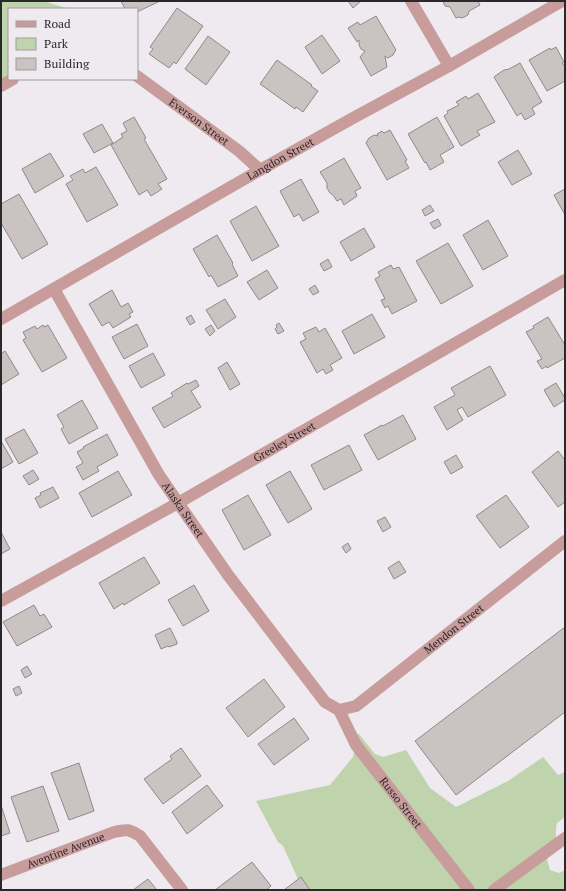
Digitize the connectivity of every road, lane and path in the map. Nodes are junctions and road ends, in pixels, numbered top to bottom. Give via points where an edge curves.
1 (411, 1) edge
2 (561, 1) edge
3 (565, 9) edge
4 (449, 66) junction
5 (138, 77) edge
6 (11, 80) edge
7 (1, 86) edge
8 (260, 170) junction
9 (565, 280) edge
10 (54, 289) junction
11 (1, 319) edge
12 (178, 503) junction
13 (565, 541) edge
14 (1, 601) edge
15 (339, 710) junction
16 (565, 838) edge
17 (1, 875) edge
18 (182, 890) edge
19 (469, 890) edge
20 (494, 890) edge

1 - 4 street
2 - 3 street
2 - 4 street, Langdon Street
4 - 8 street, Langdon Street
5 - 8 street, Everson Street via 239,151
6 - 7 street
8 - 10 street, Langdon Street
9 - 12 street, Greeley Street
10 - 11 street, Langdon Street
10 - 12 street, Alaska Street via 158,476
12 - 14 street, Greeley Street
12 - 15 street, Alaska Street via 228,575 325,702
13 - 15 street, Mendon Street via 356,706
15 - 19 street, Russo Street via 356,745
16 - 20 street
17 - 18 street, Aventine Avenue via 114,832 130,830 140,836

